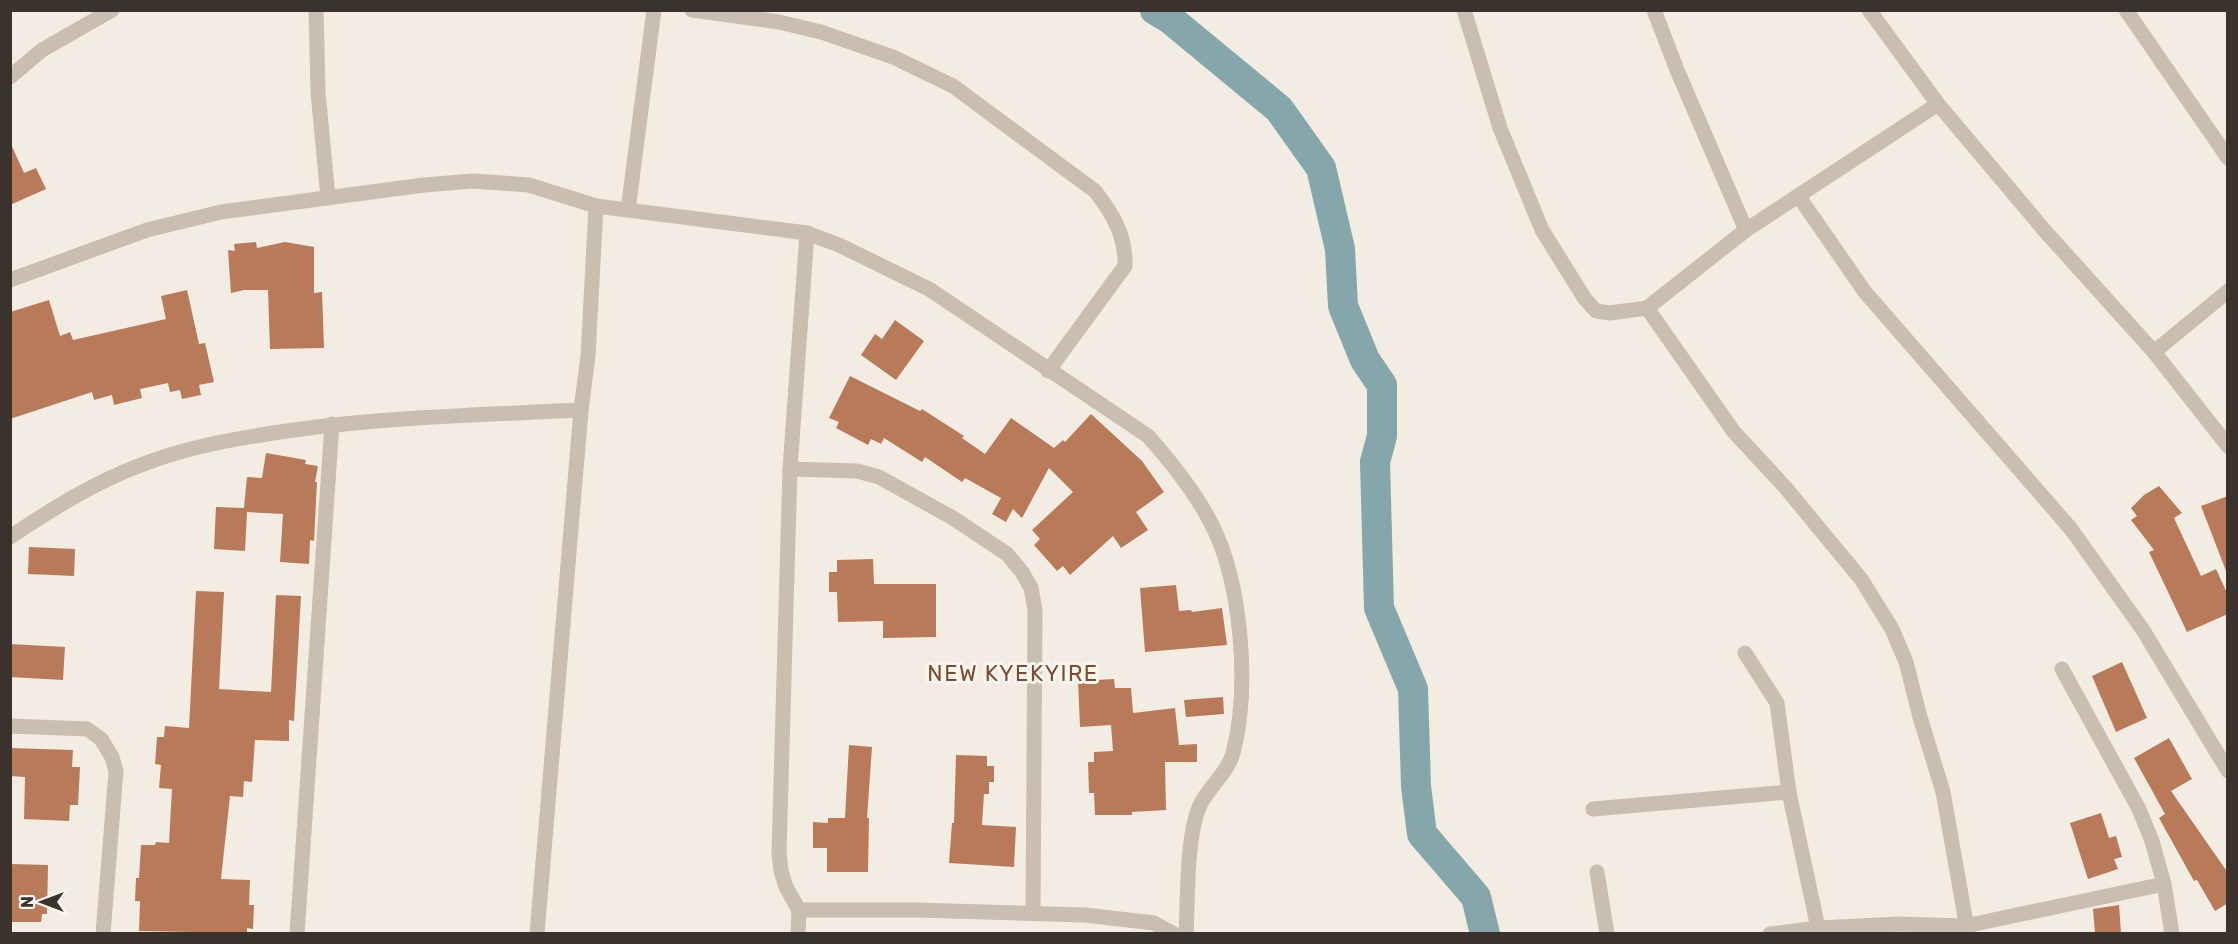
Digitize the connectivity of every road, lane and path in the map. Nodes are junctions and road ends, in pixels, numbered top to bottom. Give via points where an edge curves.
1 (112, 10) edge
2 (316, 10) edge
3 (654, 10) edge
4 (692, 10) edge
5 (1464, 10) edge
6 (1654, 10) edge
7 (1869, 10) edge
8 (2126, 10) edge
9 (10, 77) edge
10 (1938, 104) junction
11 (2228, 158) edge
12 (1799, 197) junction
13 (328, 198) junction
14 (596, 206) junction
15 (628, 210) junction
16 (1746, 230) junction
17 (807, 233) junction
18 (10, 280) edge
19 (2228, 291) edge
20 (1647, 308) junction
21 (2154, 352) junction
22 (1048, 371) junction
23 (581, 410) junction
24 (332, 424) junction
25 (2228, 446) edge
26 (790, 469) junction
27 (10, 537) edge
28 (1745, 653) dead end
29 (2062, 669) dead end
30 (10, 726) edge
31 (2228, 771) edge
32 (1789, 792) junction
33 (1593, 809) dead end
34 (1597, 872) dead end
35 (2164, 884) junction
36 (799, 910) junction
37 (1033, 913) junction
38 (1818, 928) junction
39 (1967, 930) edge
40 (103, 933) edge
41 (297, 933) edge
42 (537, 933) edge
43 (798, 933) edge
44 (1174, 933) edge
45 (1186, 933) edge
46 (1607, 933) edge
47 (1770, 933) edge
48 (2172, 933) edge

1 - 9 street via 42,50
2 - 13 street via 318,92
3 - 15 street
4 - 22 street via 779,22 893,57 952,86 1095,191 1120,230 1126,250 1125,266
5 - 20 street via 1500,128 1542,230 1596,311 1610,314
6 - 16 street
7 - 10 street
8 - 11 street
10 - 12 street
10 - 21 street
12 - 16 street
12 - 31 street via 1865,292 2071,529 2143,630
13 - 14 street via 473,182 529,184
13 - 18 street via 221,212 147,230
14 - 15 street
14 - 23 street via 588,356
15 - 17 street
16 - 20 street
17 - 22 street via 929,289
17 - 26 street
19 - 21 street
20 - 39 street via 1734,432 1861,579 1892,629 1906,662 1943,792
21 - 25 street
22 - 45 street via 1148,436 1188,483 1211,523 1229,570 1243,656 1240,724 1232,757 1201,803 1192,830
23 - 24 street
23 - 42 street
24 - 27 street via 206,444 142,464 101,482
24 - 41 street
26 - 36 street via 779,852 786,887
26 - 37 street via 857,471 879,477 953,518 1007,554 1031,588 1035,610
28 - 32 street via 1777,703
29 - 35 street via 2139,809
30 - 40 street via 87,729 101,739 112,757 116,771
32 - 33 street
32 - 38 street
34 - 46 street
35 - 39 street
35 - 48 street
36 - 37 street
36 - 43 street
37 - 44 street via 1154,923
38 - 39 street via 1899,924
38 - 47 street

